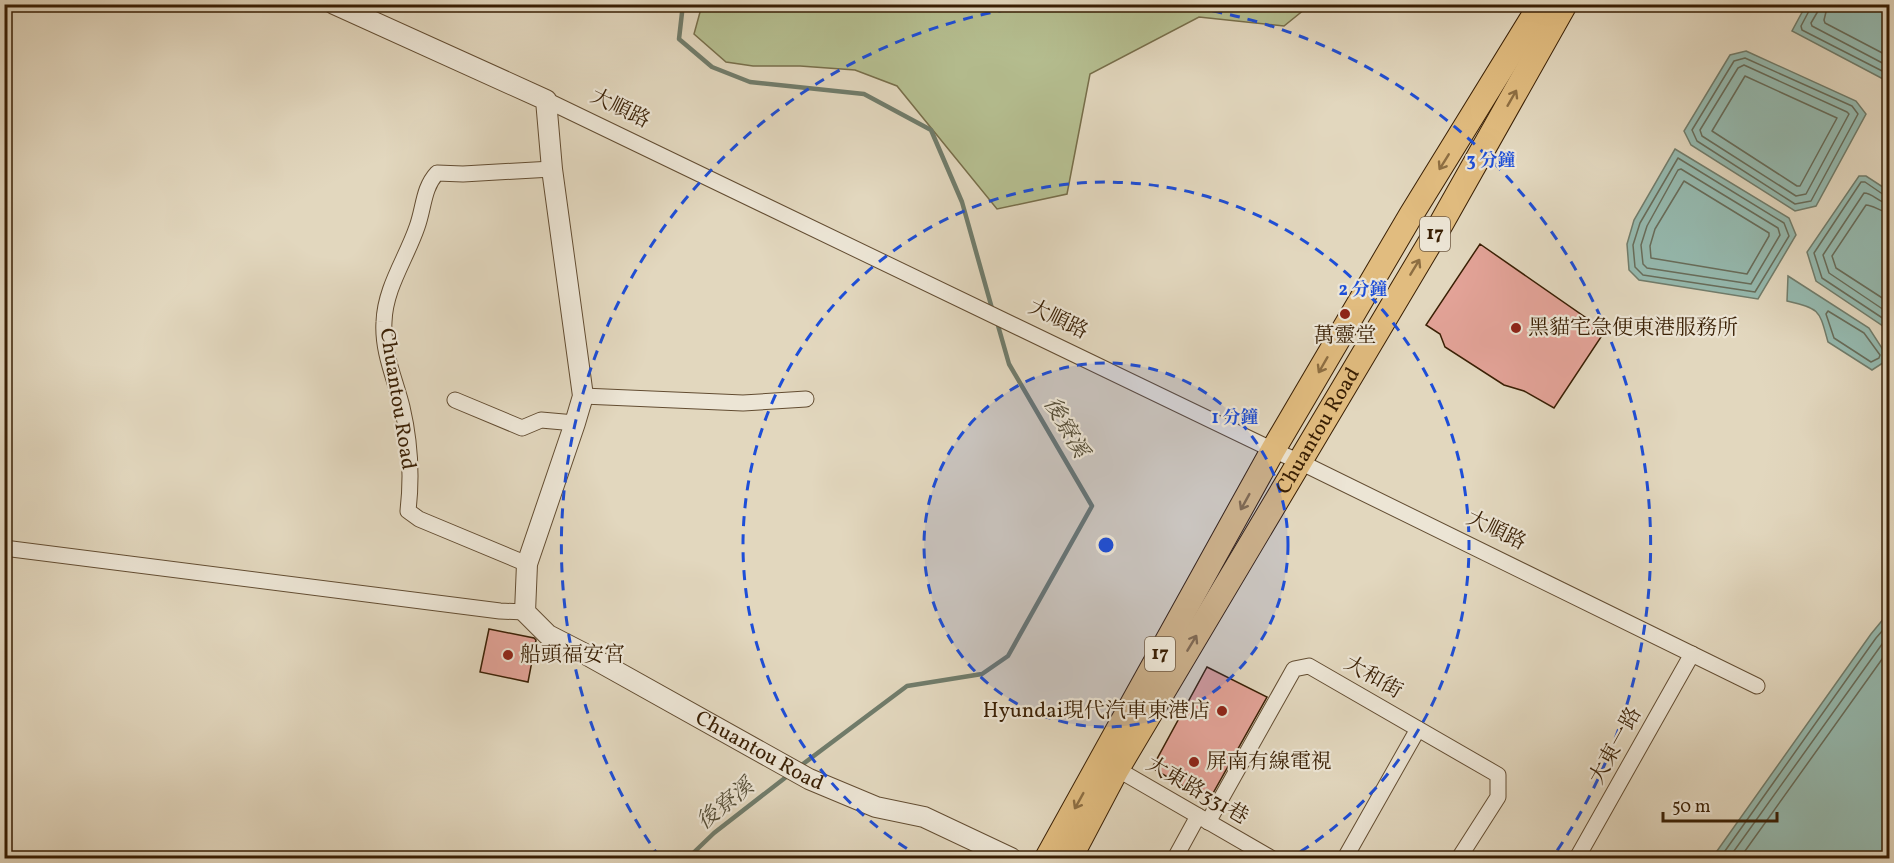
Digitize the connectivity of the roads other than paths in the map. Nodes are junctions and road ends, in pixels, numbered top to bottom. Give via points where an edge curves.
1 (334, 4) edge
2 (1541, 4) edge
3 (1565, 4) edge
4 (546, 100) junction
5 (552, 169) junction
6 (1411, 215) junction
7 (1437, 231) junction
8 (583, 396) junction
9 (806, 399) dead end
10 (455, 400) dead end
11 (575, 423) junction
12 (1273, 450) junction
13 (1300, 462) junction
14 (4, 548) edge
15 (527, 564) junction
16 (525, 612) junction
17 (1692, 654) junction
18 (1757, 686) dead end
19 (1418, 729) junction
20 (1110, 764) junction
21 (1203, 819) junction
22 (1011, 858) edge
23 (1047, 858) edge
24 (1070, 858) edge
25 (1174, 858) edge
26 (1271, 858) edge
27 (1345, 858) edge
28 (1459, 858) edge
29 (1577, 858) edge

1 - 4 street, 大順路
2 -> 6 main road, Chuantou Road / 17
7 -> 3 main road, Chuantou Road / 17
4 - 5 street
4 - 12 street, 大順路
5 - 8 street
5 - 15 street, Chuantou Road via 437,173 429,182 417,228 390,289 384,322 386,350 409,444 408,511
6 - 7 main road
6 -> 12 main road, Chuantou Road / 17
13 -> 7 main road, Chuantou Road / 17
8 - 9 street via 742,403
8 - 11 street
10 - 11 street via 522,428 541,420
11 - 15 street
12 - 13 street, 大順路
12 -> 20 main road, Chuantou Road / 17
13 - 17 street, 大順路
20 -> 13 main road, Chuantou Road / 17
14 - 16 street
15 - 16 street
16 - 22 street, Chuantou Road via 548,635 809,779 876,807 924,817
17 - 18 street, 大順路
17 - 29 street, 大東一路
19 - 21 street, 大和街 via 1309,666 1294,669
19 - 27 street
19 - 28 street, 大和街 via 1498,775 1498,797
20 - 21 street, 大東路331巷
20 -> 23 main road, Chuantou Road / 17
20 - 24 main road, Chuantou Road / 17
21 - 25 street, 大和街
21 - 26 street, 大東路331巷

